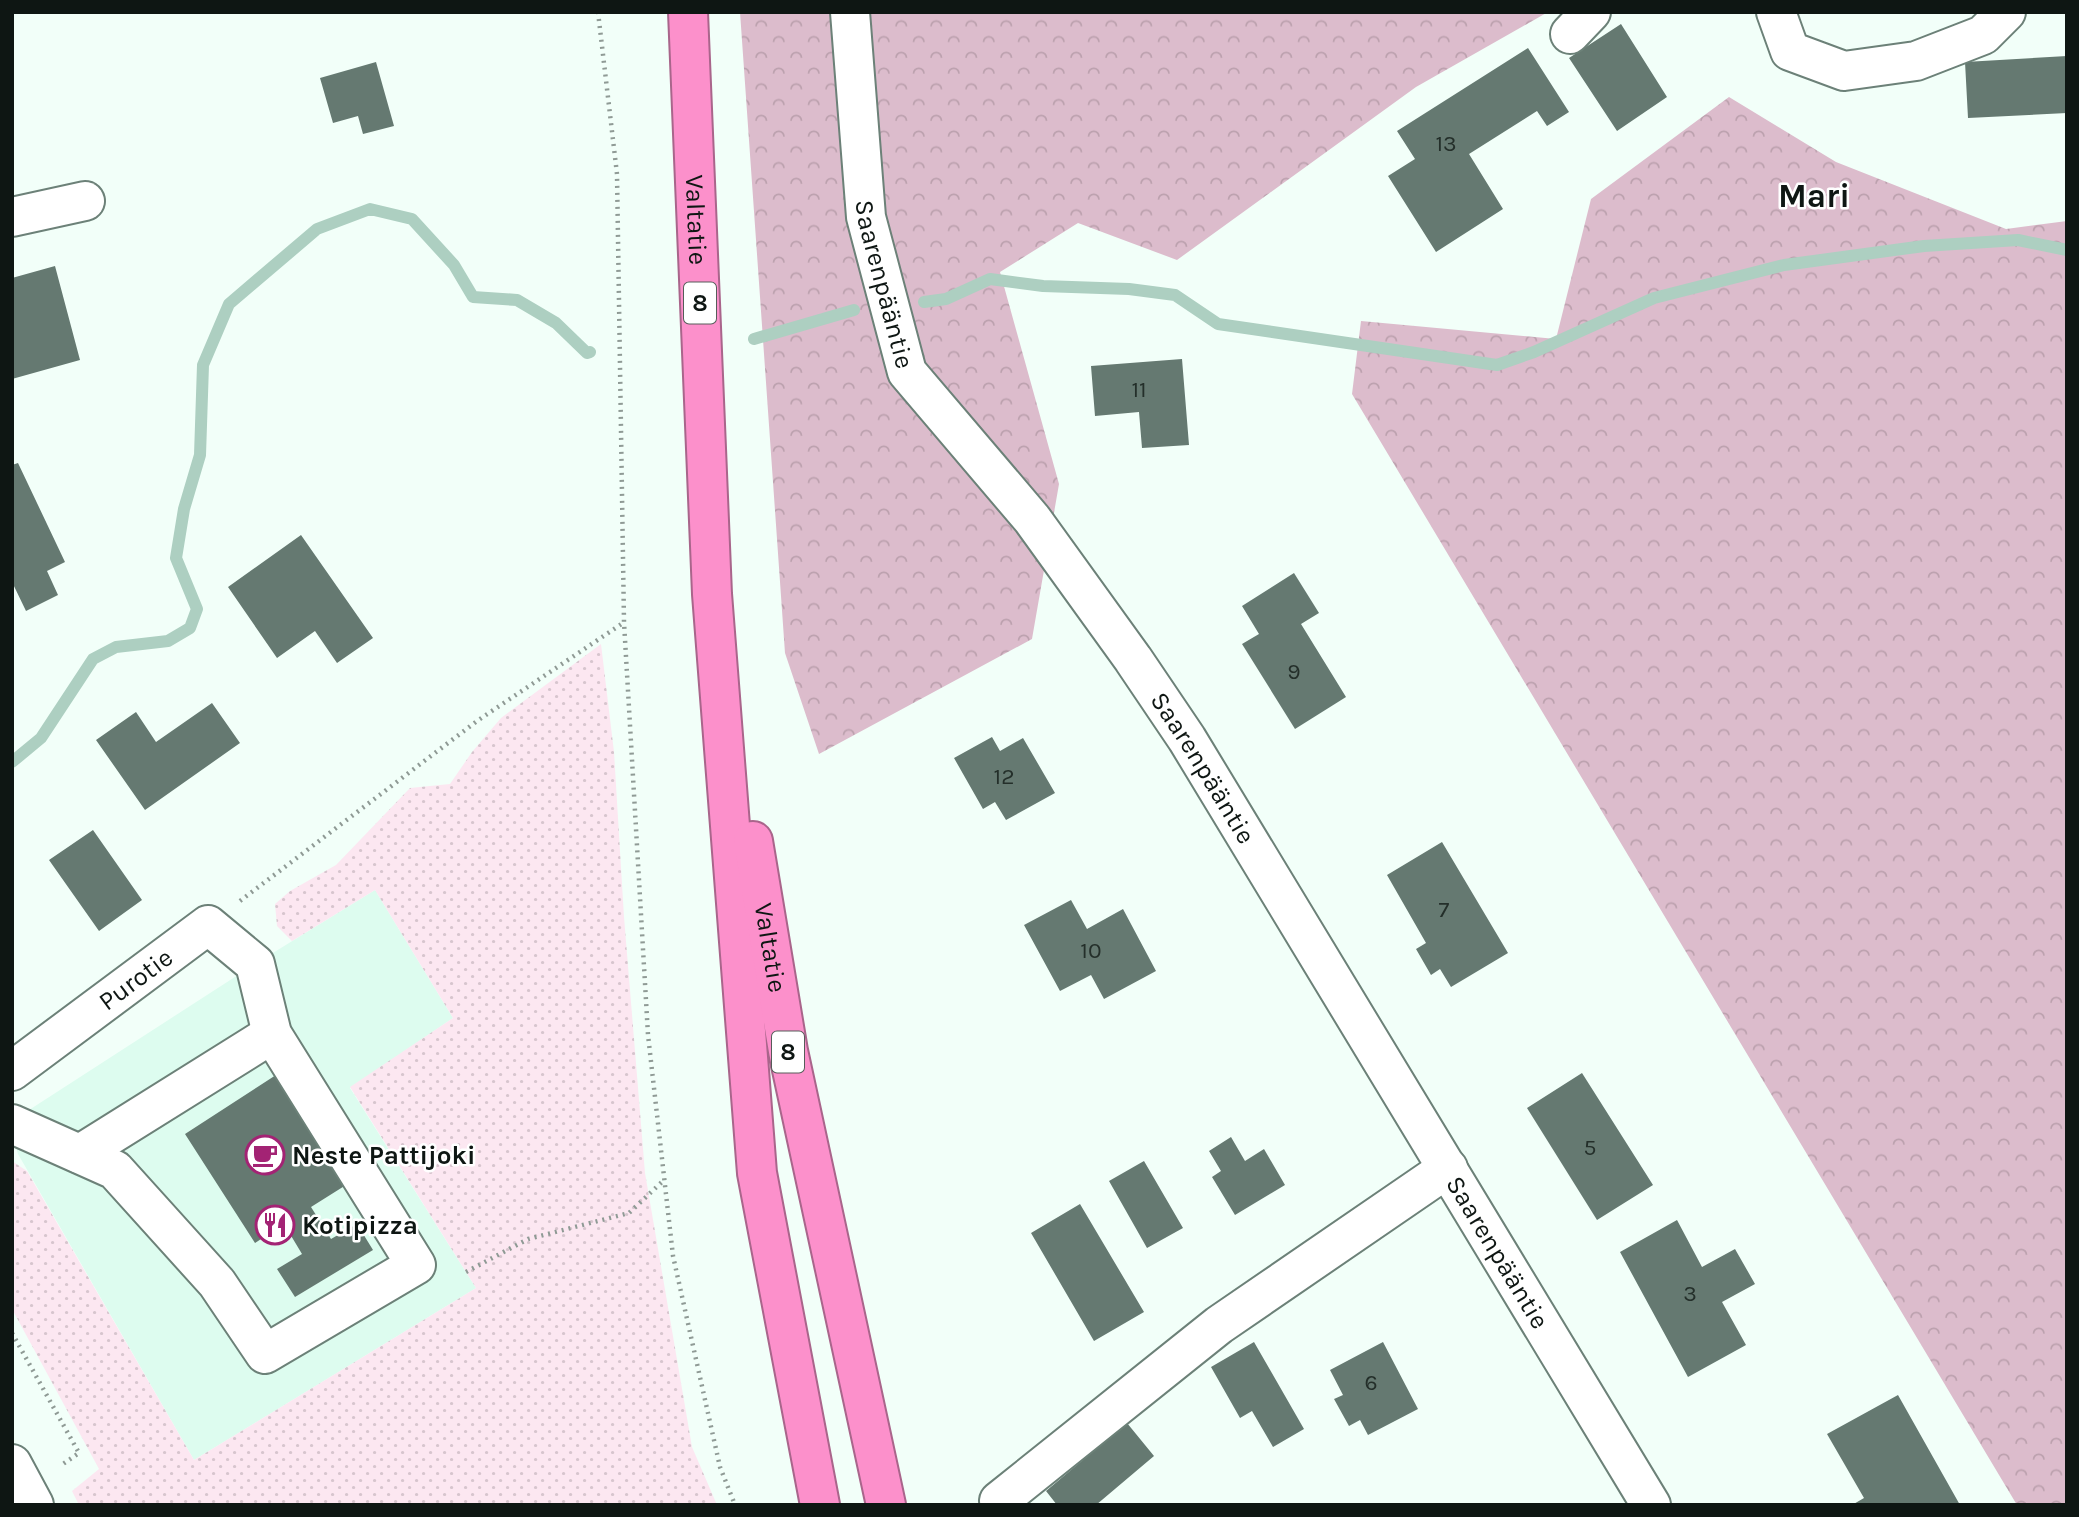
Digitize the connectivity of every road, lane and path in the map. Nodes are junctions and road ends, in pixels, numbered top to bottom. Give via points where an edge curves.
1 (598, 12) edge
2 (688, 12) edge
3 (850, 12) edge
4 (1776, 12) edge
5 (2006, 12) edge
6 (85, 201) dead end
7 (12, 218) edge
8 (712, 594) junction
9 (624, 622) junction
10 (208, 925) junction
11 (272, 1034) junction
12 (12, 1071) edge
13 (12, 1124) edge
14 (80, 1154) junction
15 (1448, 1168) junction
16 (665, 1180) junction
17 (466, 1272) dead end
18 (12, 1333) edge
19 (24, 1486) edge
20 (999, 1502) dead end
21 (735, 1505) edge
22 (820, 1505) edge
23 (886, 1505) edge
24 (1651, 1505) edge

1 - 9 path via 617,174
2 - 8 highway, Valtatie / 8
3 - 15 street, Saarenpääntie via 866,217 907,372 1032,519 1141,670
4 - 5 street via 1790,51 1844,71 1916,61 1983,35
6 - 7 street
8 - 22 highway, Valtatie / 8 via 757,1174
8 - 23 highway, Valtatie / 8 via 788,1051
9 - 10 path via 477,722
9 - 16 path via 648,1035
10 - 11 street via 255,964
10 - 12 street, Purotie
11 - 14 street
11 - 14 street via 416,1265 265,1354 217,1283 115,1170
13 - 14 street
15 - 20 street via 1219,1325
15 - 24 street, Saarenpääntie
16 - 17 path via 629,1213 528,1238
16 - 21 path via 673,1256 720,1467
18 - 19 path via 79,1453

